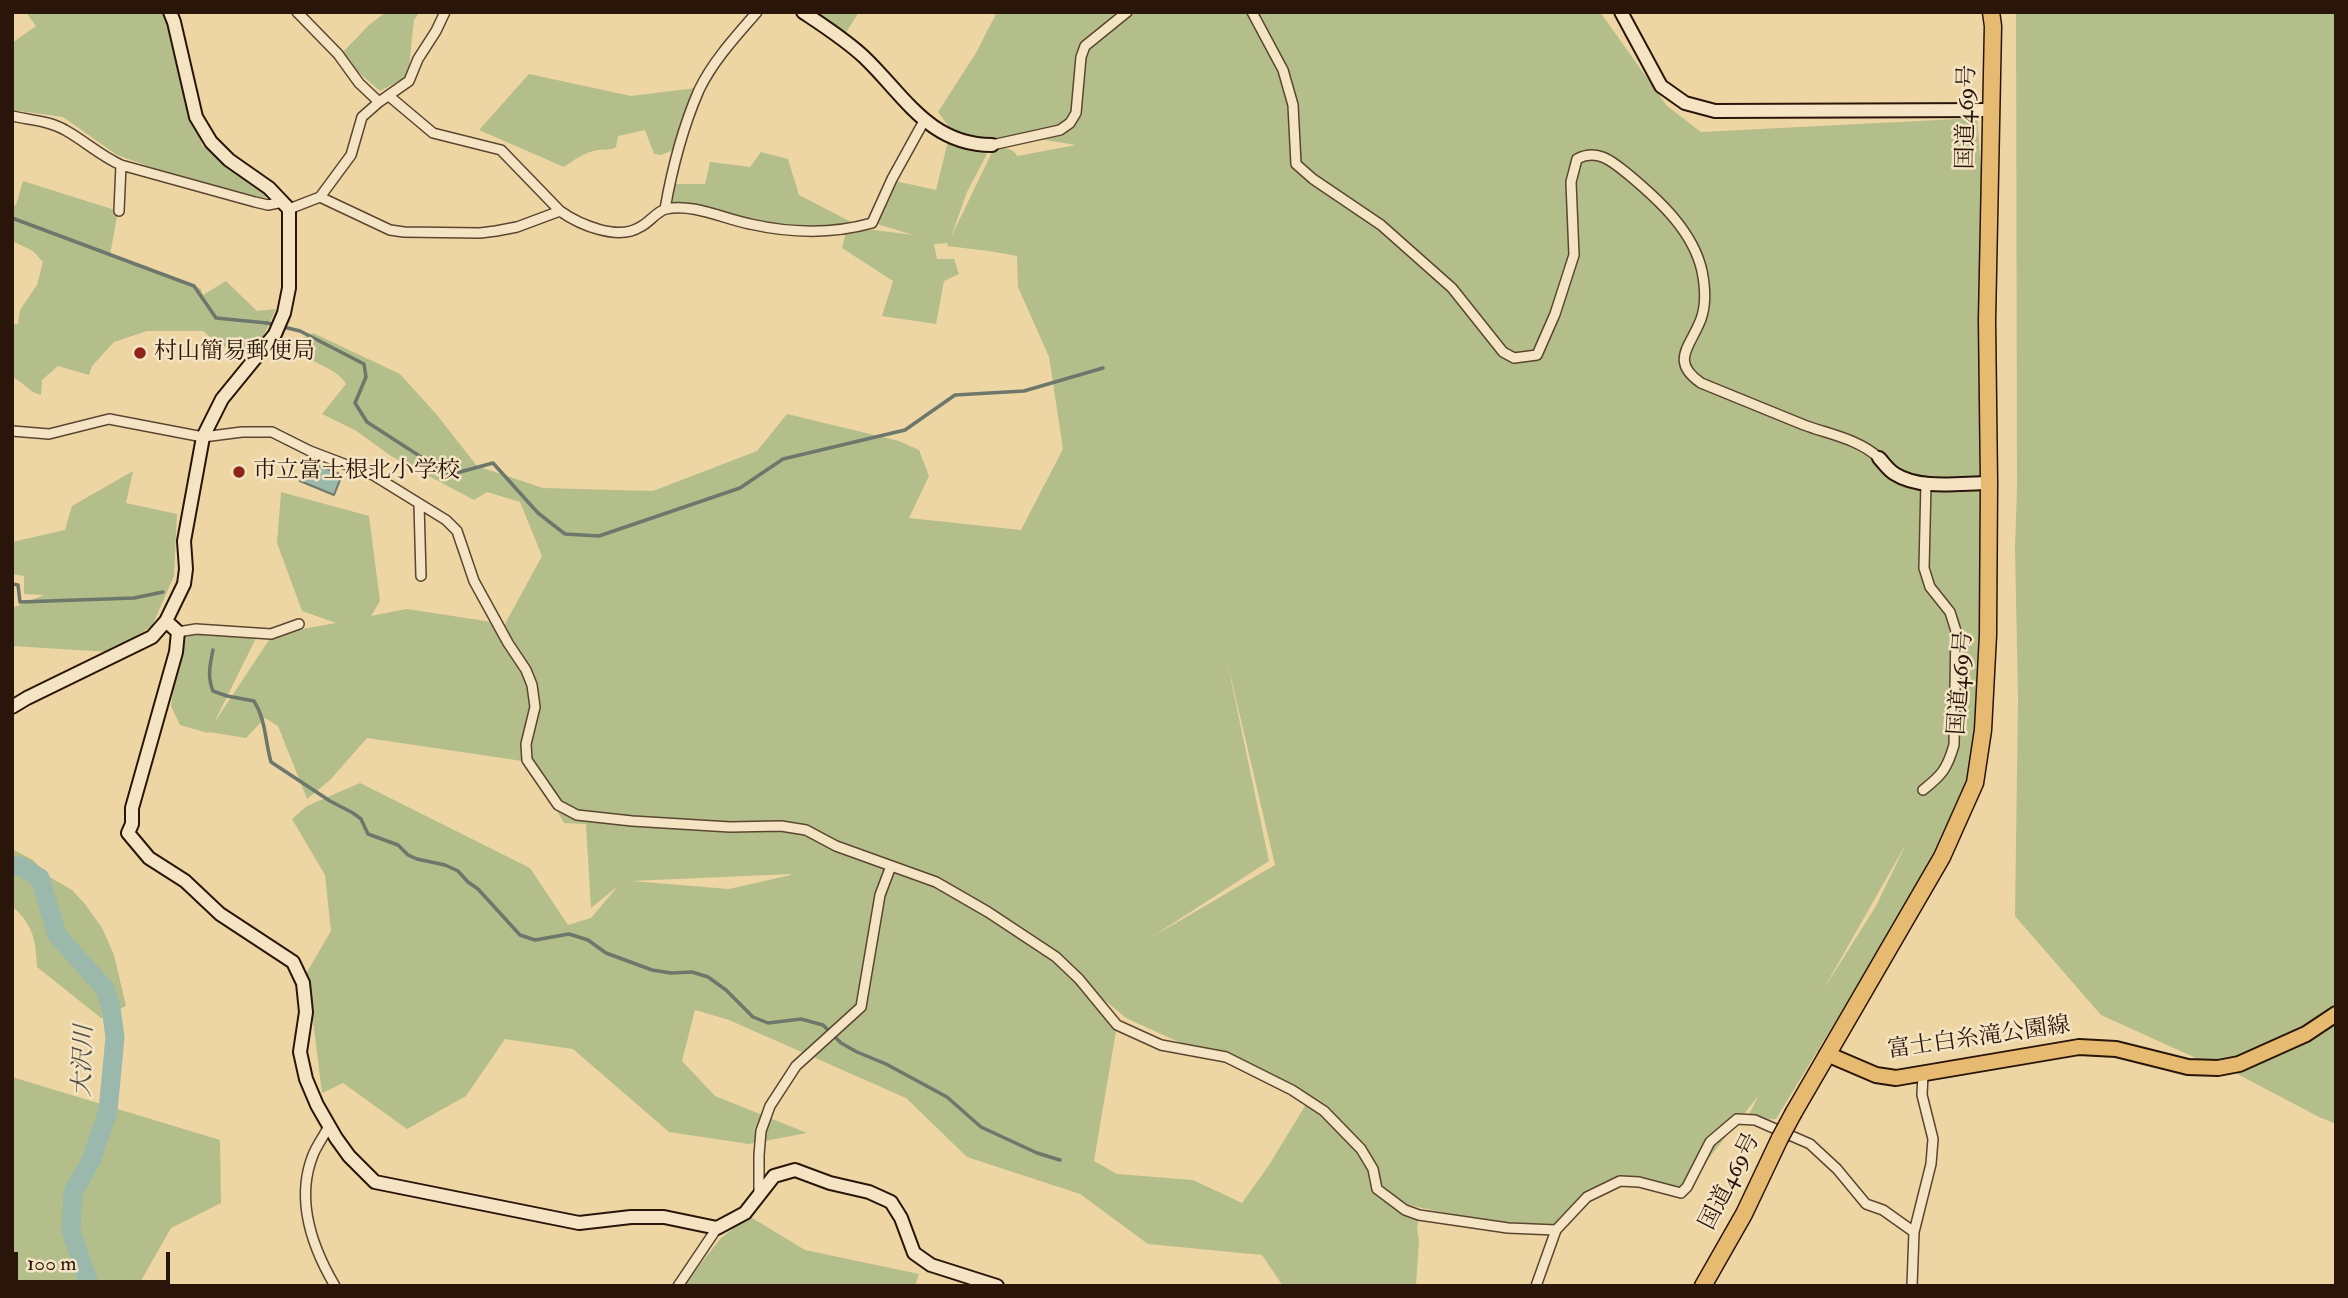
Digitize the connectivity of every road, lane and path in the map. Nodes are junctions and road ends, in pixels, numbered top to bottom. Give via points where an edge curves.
1 (170, 12) edge
2 (297, 12) edge
3 (444, 12) edge
4 (757, 12) edge
5 (803, 12) edge
6 (1127, 12) edge
7 (1252, 12) edge
8 (1621, 12) edge
9 (1991, 12) edge
10 (389, 96) junction
11 (379, 102) junction
12 (1991, 110) junction
13 (12, 116) edge
14 (924, 121) junction
15 (992, 145) joint
16 (121, 165) junction
17 (320, 197) junction
18 (286, 206) junction
19 (665, 209) junction
20 (120, 211) dead end
21 (560, 211) junction
22 (12, 431) edge
23 (203, 438) junction
24 (1878, 458) joint
25 (1926, 483) junction
26 (1989, 483) junction
27 (419, 504) junction
28 (421, 576) dead end
29 (166, 621) junction
30 (299, 624) dead end
31 (178, 632) junction
32 (12, 707) edge
33 (1923, 790) dead end
34 (891, 866) junction
35 (2336, 1014) edge
36 (1827, 1054) junction
37 (1923, 1074) junction
38 (329, 1126) junction
39 (759, 1195) junction
40 (717, 1228) junction
41 (1556, 1230) junction
42 (1914, 1232) junction
43 (335, 1286) edge
44 (678, 1286) edge
45 (997, 1286) edge
46 (1536, 1286) edge
47 (1703, 1286) edge
48 (1912, 1286) edge

1 - 18 street via 196,117 229,160
2 - 11 street
3 - 10 street via 409,81
4 - 19 street via 700,89 669,182
5 - 14 street via 863,56
6 - 15 street via 1085,46 1076,114 1070,123 1060,130
7 - 24 street via 1283,70 1293,105 1297,164 1381,225 1452,288 1503,352 1514,358 1537,355 1574,255 1574,167 1577,159 1593,153 1656,197 1696,253 1705,301 1684,358 1692,377 1860,444
8 - 12 street via 1661,86 1685,103 1715,111
9 - 12 highway, 国道469号
10 - 11 street
10 - 21 street via 433,133 501,150
11 - 17 street via 362,117 351,155
12 - 26 highway, 国道469号
13 - 16 street via 56,125
14 - 15 street via 950,136
14 - 19 street via 872,223 846,230 786,232 702,211
16 - 18 street via 255,202
16 - 20 street
17 - 18 street
17 - 21 street via 390,230 404,232 488,232
18 - 23 street via 289,288 284,313 275,334 222,399
19 - 21 street via 631,232 583,224
22 - 23 street via 49,434 109,419
23 - 27 street via 272,432 373,475
23 - 29 street via 184,541 184,584
24 - 25 street via 1904,479
25 - 26 street
25 - 33 street via 1924,568 1956,631 1954,745 1942,775
26 - 36 highway, 国道469号 via 1988,635 1975,783 1942,857
27 - 28 street
27 - 34 street via 457,531 474,582 526,670 535,707 527,760 558,806 577,815 632,821 806,830
29 - 31 street
29 - 32 street via 152,637
30 - 31 street via 271,634
31 - 38 street via 128,833 149,858 185,881 220,914 293,962 303,984 306,1012 300,1052 313,1096
34 - 39 street via 880,895 861,1007 796,1066 770,1106 761,1131
34 - 41 street via 936,882 1056,957 1117,1025 1161,1045 1226,1057 1324,1111 1361,1149 1377,1189 1405,1210 1455,1221
35 - 37 main road, 富士白糸滝公園線 via 2306,1034 2239,1064 2218,1068 2188,1067 2116,1049 2079,1047
36 - 37 main road, 富士白糸滝公園線 via 1876,1074 1896,1078
36 - 47 highway, 国道469号, bridge
37 - 42 street via 1922,1095 1933,1139
38 - 40 street via 364,1172 375,1182 397,1188 579,1223 664,1217
38 - 43 street via 313,1156 305,1202 310,1232
39 - 40 street via 745,1213
39 - 45 street via 774,1176 795,1170 869,1192 891,1202 914,1253 931,1265
40 - 44 street
41 - 42 street via 1587,1197 1620,1181 1681,1192 1710,1142 1737,1119 1755,1120 1810,1144 1838,1168 1866,1204
41 - 46 street
42 - 48 street

